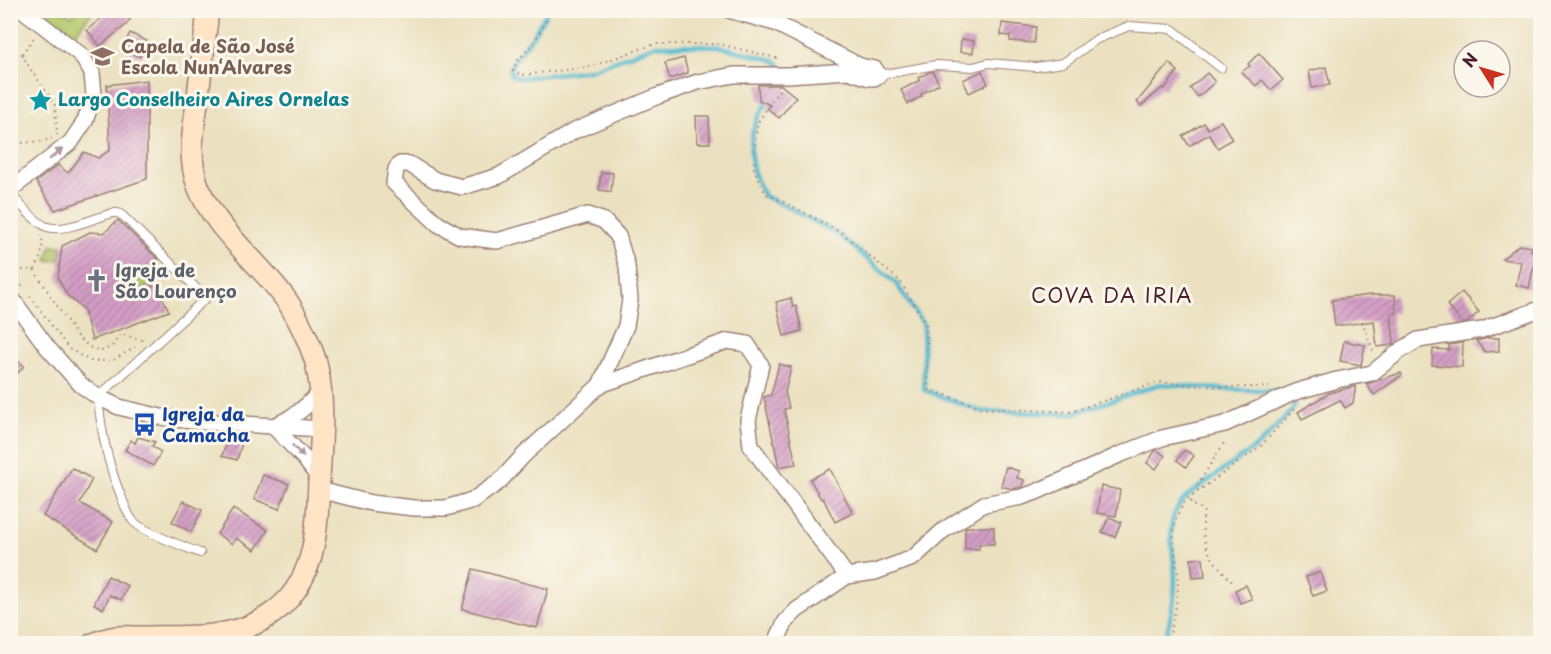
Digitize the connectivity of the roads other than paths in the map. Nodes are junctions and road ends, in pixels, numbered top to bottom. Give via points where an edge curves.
1 (23, 10) edge
2 (208, 10) edge
3 (729, 10) edge
4 (1221, 68) dead end
5 (879, 75) junction
6 (10, 192) edge
7 (17, 292) edge
8 (1540, 309) edge
9 (600, 385) junction
10 (320, 393) junction
11 (98, 398) junction
12 (273, 426) junction
13 (322, 429) junction
14 (319, 484) junction
15 (200, 553) dead end
16 (847, 576) junction
17 (93, 644) edge
18 (775, 644) edge

6 -> 1 street via 62,141 71,142 85,121 94,95 92,73 81,55
2 - 10 main road via 191,148 196,180 213,214 289,305 316,364
3 - 5 street via 776,23 860,66 875,69
4 - 5 lane via 1172,29 1129,26 1097,39 1063,63 1036,67 936,64
5 - 9 street via 869,78 848,71 734,75 699,82 574,131 499,176 462,187 435,180 410,164 400,164 394,183 438,224 460,236 497,241 588,215 604,221 618,236 627,266 630,300 626,326
6 - 11 lane via 46,227 58,229 118,213 206,298
7 - 11 street via 47,347
8 - 16 street via 1482,330 1418,340 1372,373 1295,392 1225,424 1162,438 1036,492 984,504 944,530 913,558 875,572
9 - 14 street via 499,482 473,500 446,508 414,508 371,503
9 - 16 street via 728,341 747,344 761,365 748,420 751,446
10 - 12 street via 298,414
10 - 13 main road
11 - 12 street via 130,411 161,417
11 - 15 lane via 114,480 134,522
12 - 13 street
12 -> 14 street via 304,458
13 - 14 main road
14 - 17 main road via 309,565 294,593 263,620 227,633 112,638
16 - 18 street via 797,610 786,621

